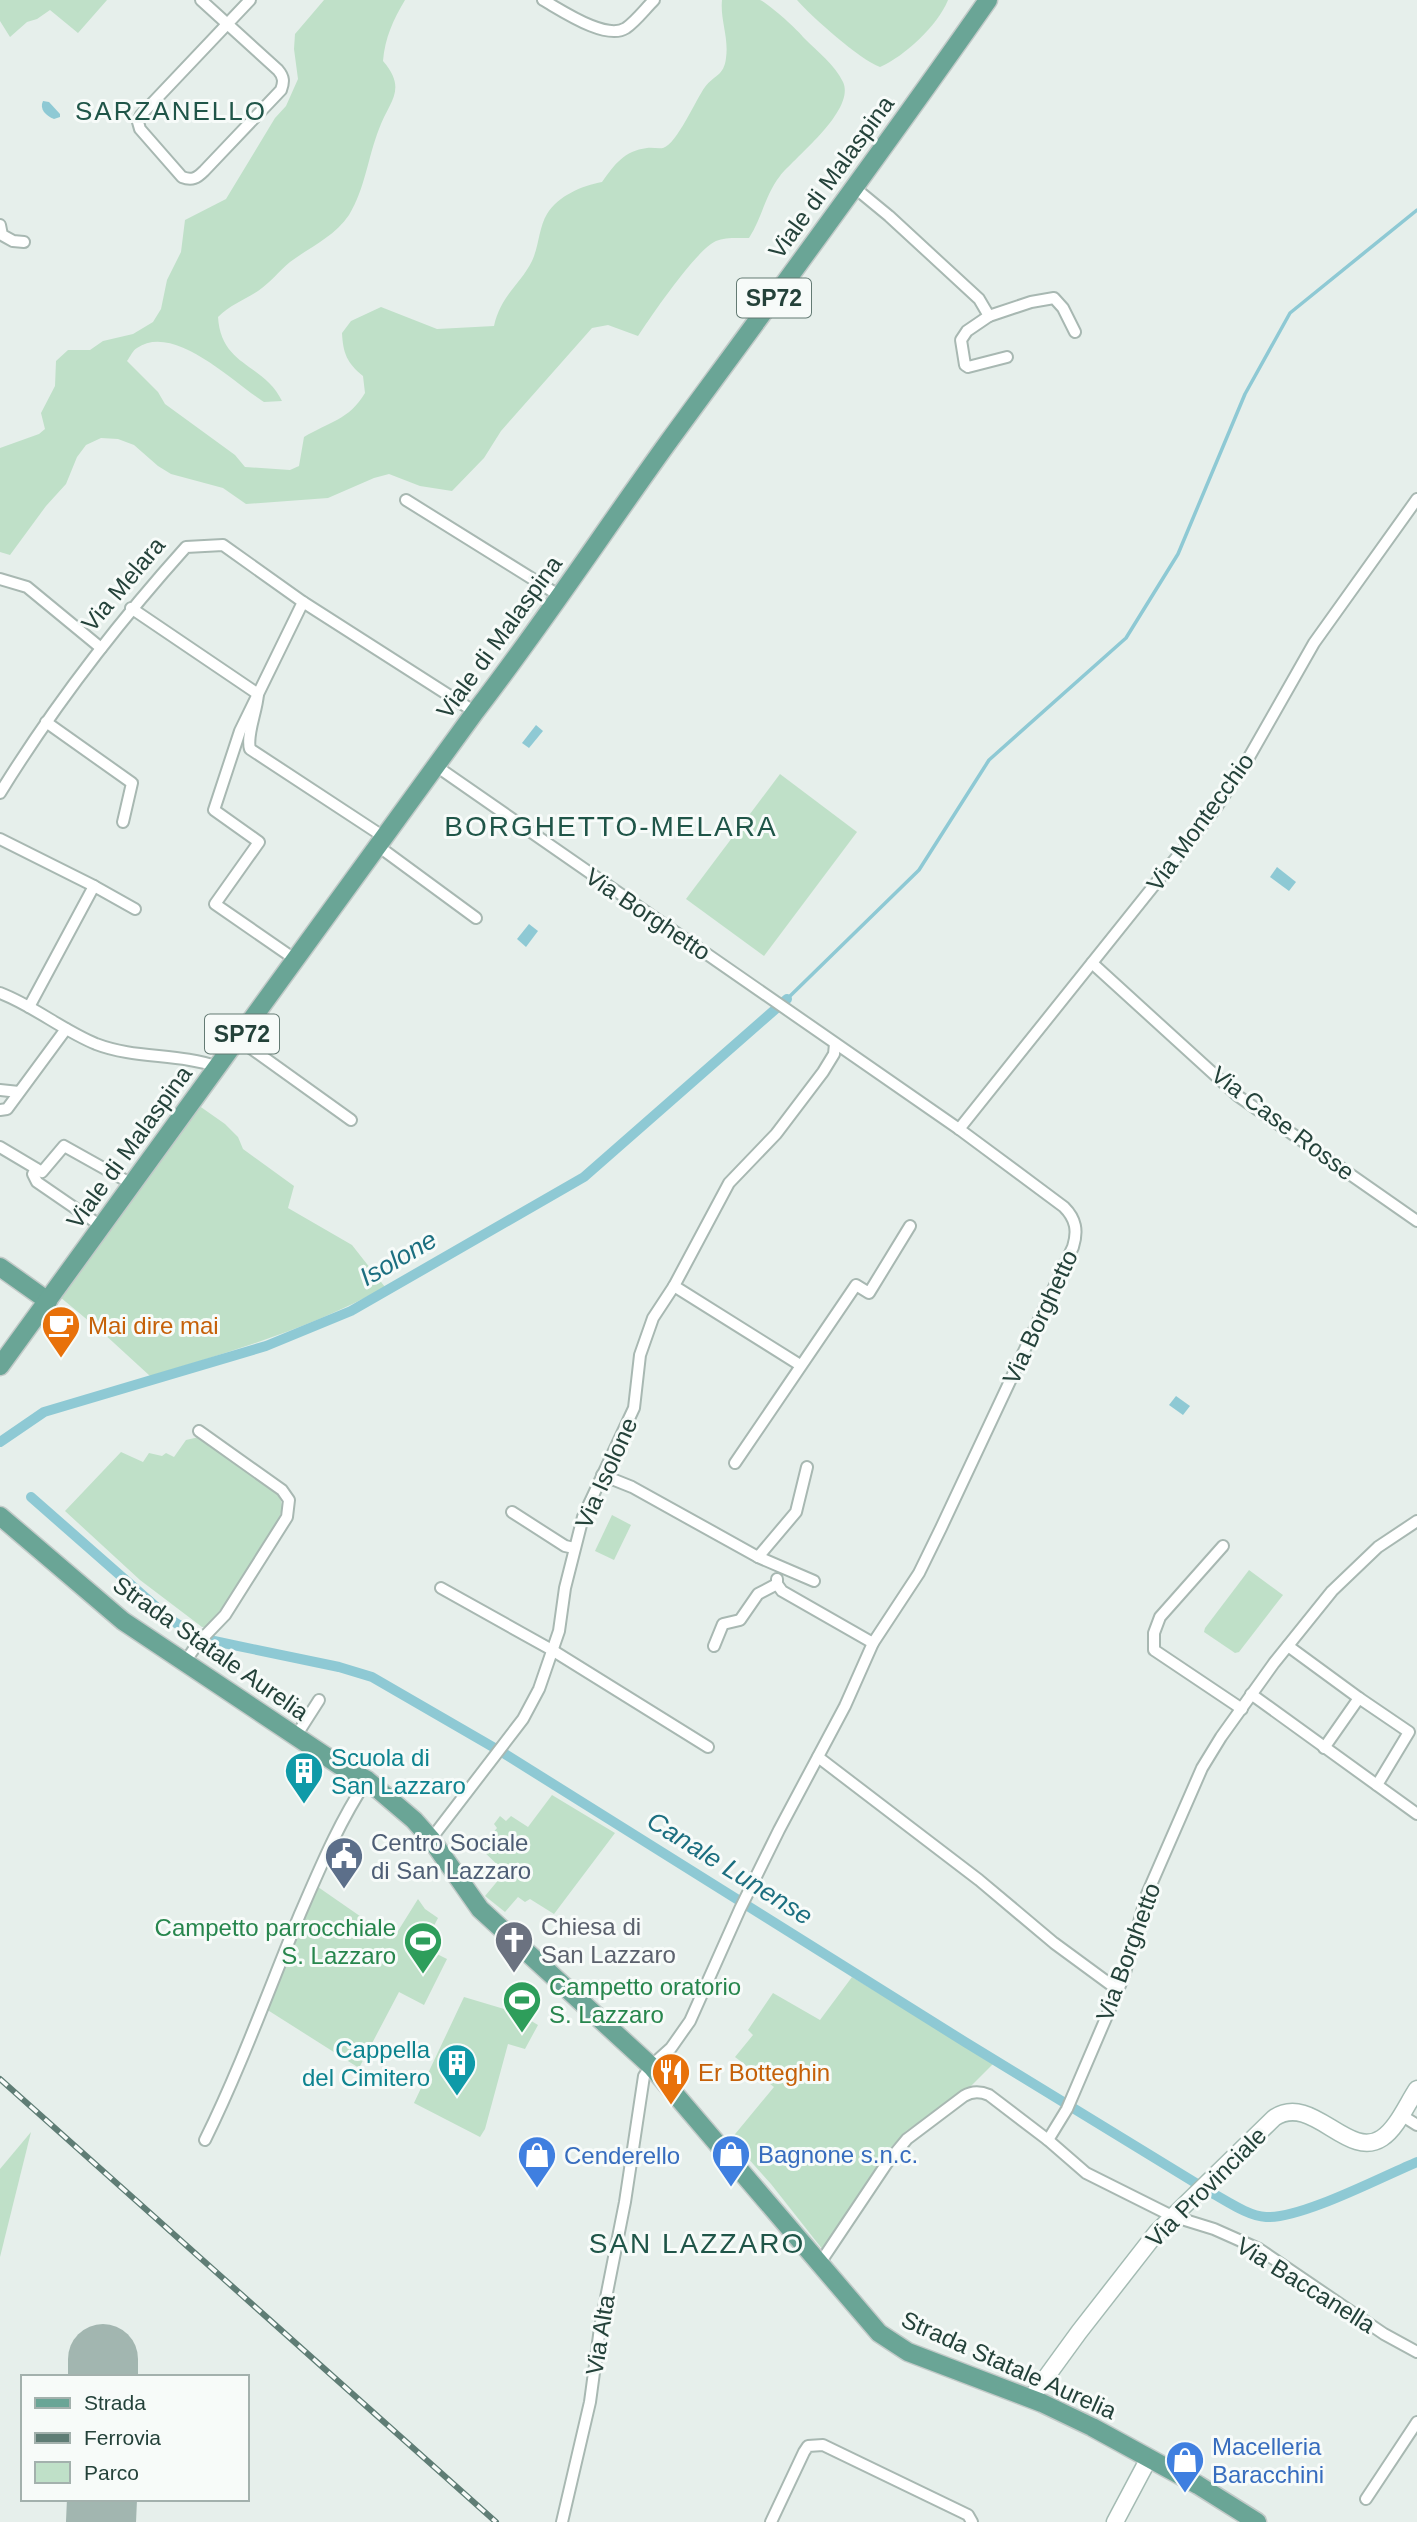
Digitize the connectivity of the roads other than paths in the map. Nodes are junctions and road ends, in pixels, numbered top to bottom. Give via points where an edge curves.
1 (201, 0) edge
2 (250, 0) edge
3 (543, 0) edge
4 (654, 0) edge
5 (988, 0) edge
6 (228, 25) junction
7 (855, 188) junction
8 (0, 225) edge
9 (24, 242) dead end
10 (989, 316) junction
11 (1076, 332) dead end
12 (1007, 357) dead end
13 (1417, 499) edge
14 (406, 500) dead end
15 (0, 579) edge
16 (560, 596) junction
17 (303, 602) junction
18 (131, 608) junction
19 (101, 648) junction
20 (258, 694) junction
21 (475, 712) junction
22 (46, 722) junction
23 (436, 766) junction
24 (2, 785) edge
25 (123, 822) dead end
26 (0, 839) edge
27 (381, 842) junction
28 (94, 886) junction
29 (135, 909) dead end
30 (476, 918) dead end
31 (296, 960) junction
32 (1092, 963) junction
33 (0, 993) edge
34 (29, 1007) junction
35 (66, 1029) junction
36 (238, 1039) junction
37 (835, 1044) junction
38 (218, 1067) junction
39 (0, 1090) edge
40 (19, 1093) junction
41 (0, 1110) edge
42 (351, 1120) dead end
43 (959, 1129) junction
44 (0, 1147) edge
45 (36, 1169) junction
46 (132, 1184) junction
47 (1417, 1222) edge
48 (102, 1226) junction
49 (910, 1226) dead end
50 (0, 1267) edge
51 (674, 1286) junction
52 (48, 1301) junction
53 (800, 1365) junction
54 (0, 1366) edge
55 (199, 1431) dead end
56 (735, 1463) dead end
57 (807, 1467) dead end
58 (602, 1475) junction
59 (512, 1512) dead end
60 (0, 1516) edge
61 (1417, 1521) edge
62 (1223, 1546) dead end
63 (574, 1548) junction
64 (758, 1557) junction
65 (779, 1566) junction
66 (814, 1581) dead end
67 (777, 1584) junction
68 (441, 1588) dead end
69 (873, 1643) junction
70 (714, 1646) dead end
71 (1288, 1646) junction
72 (552, 1650) junction
73 (185, 1662) junction
74 (1251, 1694) junction
75 (1359, 1698) junction
76 (319, 1700) dead end
77 (1242, 1709) junction
78 (296, 1736) junction
79 (708, 1747) dead end
80 (1324, 1748) junction
81 (818, 1757) junction
82 (367, 1780) junction
83 (1377, 1785) junction
84 (1417, 1814) edge
85 (431, 1839) junction
86 (1118, 1990) junction
87 (651, 2066) junction
88 (1417, 2089) edge
89 (1401, 2115) junction
90 (1417, 2125) edge
91 (205, 2140) dead end
92 (1048, 2140) junction
93 (1172, 2217) junction
94 (820, 2263) junction
95 (1417, 2352) edge
96 (1031, 2399) junction
97 (1417, 2422) edge
98 (1149, 2458) junction
99 (1366, 2499) dead end
100 (562, 2522) edge
101 (771, 2522) edge
102 (972, 2522) edge
103 (1115, 2522) edge
104 (1257, 2522) edge

1 - 6 street
2 - 6 street
3 - 4 street via 583,22 616,32
5 - 7 main road, Viale di Malaspina / SP72
6 - 6 street via 278,70 284,83 204,171 189,180 138,122
7 - 10 street via 979,299
7 - 16 main road, Viale di Malaspina / SP72
8 - 9 street via 2,235
10 - 11 street via 1054,298
10 - 12 street via 961,340 965,365
13 - 32 street, Via Montecchio via 1314,643 1216,808
14 - 16 street
15 - 19 street via 27,587
16 - 21 main road, Viale di Malaspina / SP72
17 - 18 street, Via Melara via 223,545 186,547
17 - 20 street
17 - 21 street, Via Melara
18 - 19 street, Via Melara
18 - 20 street
19 - 22 street, Via Melara
20 - 27 street via 247,741 250,749
20 - 31 street via 240,731 214,810 259,842 215,904
21 - 23 main road, Viale di Malaspina / SP72
22 - 24 street, Via Melara
22 - 25 street via 132,783
23 - 27 main road, Viale di Malaspina / SP72
23 - 37 street, Via Borghetto
26 - 28 street
27 - 30 street
27 - 31 main road, Viale di Malaspina / SP72
28 - 29 street
28 - 34 street
31 - 36 main road, Viale di Malaspina / SP72
32 - 43 street, Via Montecchio
32 - 47 street, Via Case Rosse via 1238,1096
33 - 34 street
34 - 35 street
35 - 38 street via 115,1049
35 - 40 street
36 - 38 main road, Viale di Malaspina / SP72
36 - 42 street
37 - 43 street, Via Borghetto
37 - 51 street, Via Isolone via 834,1054 808,1093 729,1183
38 - 46 main road, Viale di Malaspina / SP72
39 - 40 street
40 - 41 street via 7,1109
43 - 69 street, Via Borghetto via 1065,1207 1073,1218 1076,1236 924,1562
44 - 45 street
45 - 46 street via 42,1172 64,1146
45 - 48 street via 37,1182
46 - 48 main road, Viale di Malaspina / SP72
48 - 52 main road, Viale di Malaspina / SP72
49 - 53 street via 869,1293 856,1285
50 - 52 main road
51 - 53 street
51 - 58 street, Via Isolone via 653,1318 640,1355 634,1408
52 - 54 main road, SP72
53 - 56 street
55 - 73 street via 282,1490 289,1508 225,1615
57 - 64 street via 796,1512
58 - 63 street, Via Isolone
58 - 64 street
59 - 63 street
60 - 73 main road, Strada Statale Aurelia via 123,1621
61 - 71 street, Via Borghetto via 1378,1547 1332,1591
62 - 77 street via 1160,1617 1154,1650
63 - 72 street, Via Isolone
64 - 65 street
65 - 66 street
65 - 67 street
67 - 69 street
67 - 70 street via 758,1594 740,1620 723,1624
68 - 72 street
69 - 81 street, Via Borghetto
71 - 74 street, Via Borghetto
71 - 75 street
72 - 79 street
72 - 85 street, Via Isolone via 523,1719
73 - 78 main road, Strada Statale Aurelia
74 - 77 street, Via Borghetto
74 - 80 street
75 - 80 street
75 - 83 street via 1409,1732
76 - 78 street
77 - 86 street, Via Borghetto via 1202,1768 1147,1894
78 - 82 main road, Strada Statale Aurelia
80 - 83 street
81 - 86 street
81 - 87 street, Via Borghetto via 690,2021
82 - 85 main road, Strada Statale Aurelia
82 - 91 street via 349,1807 314,1883
83 - 84 street
85 - 87 main road, Strada Statale Aurelia via 480,1909
86 - 92 street, Via Borghetto via 1069,2104
87 - 94 main road, Strada Statale Aurelia
87 - 100 street, Via Alta via 639,2100 590,2402
88 - 89 street, Via Provinciale
89 - 90 street
89 - 93 street, Via Provinciale via 1391,2130 1372,2142 1349,2138 1303,2113 1286,2112
92 - 93 street, Via Baccanella via 1086,2173
92 - 94 street via 989,2095 968,2094 906,2139
93 - 95 street, Via Baccanella via 1259,2249
93 - 96 street, Via Provinciale via 1102,2301
94 - 96 main road, Strada Statale Aurelia via 879,2333 908,2352
96 - 98 main road, Strada Statale Aurelia
97 - 99 street
98 - 103 street
98 - 104 main road, Strada Statale Aurelia
101 - 102 street via 804,2452 814,2444 964,2513

